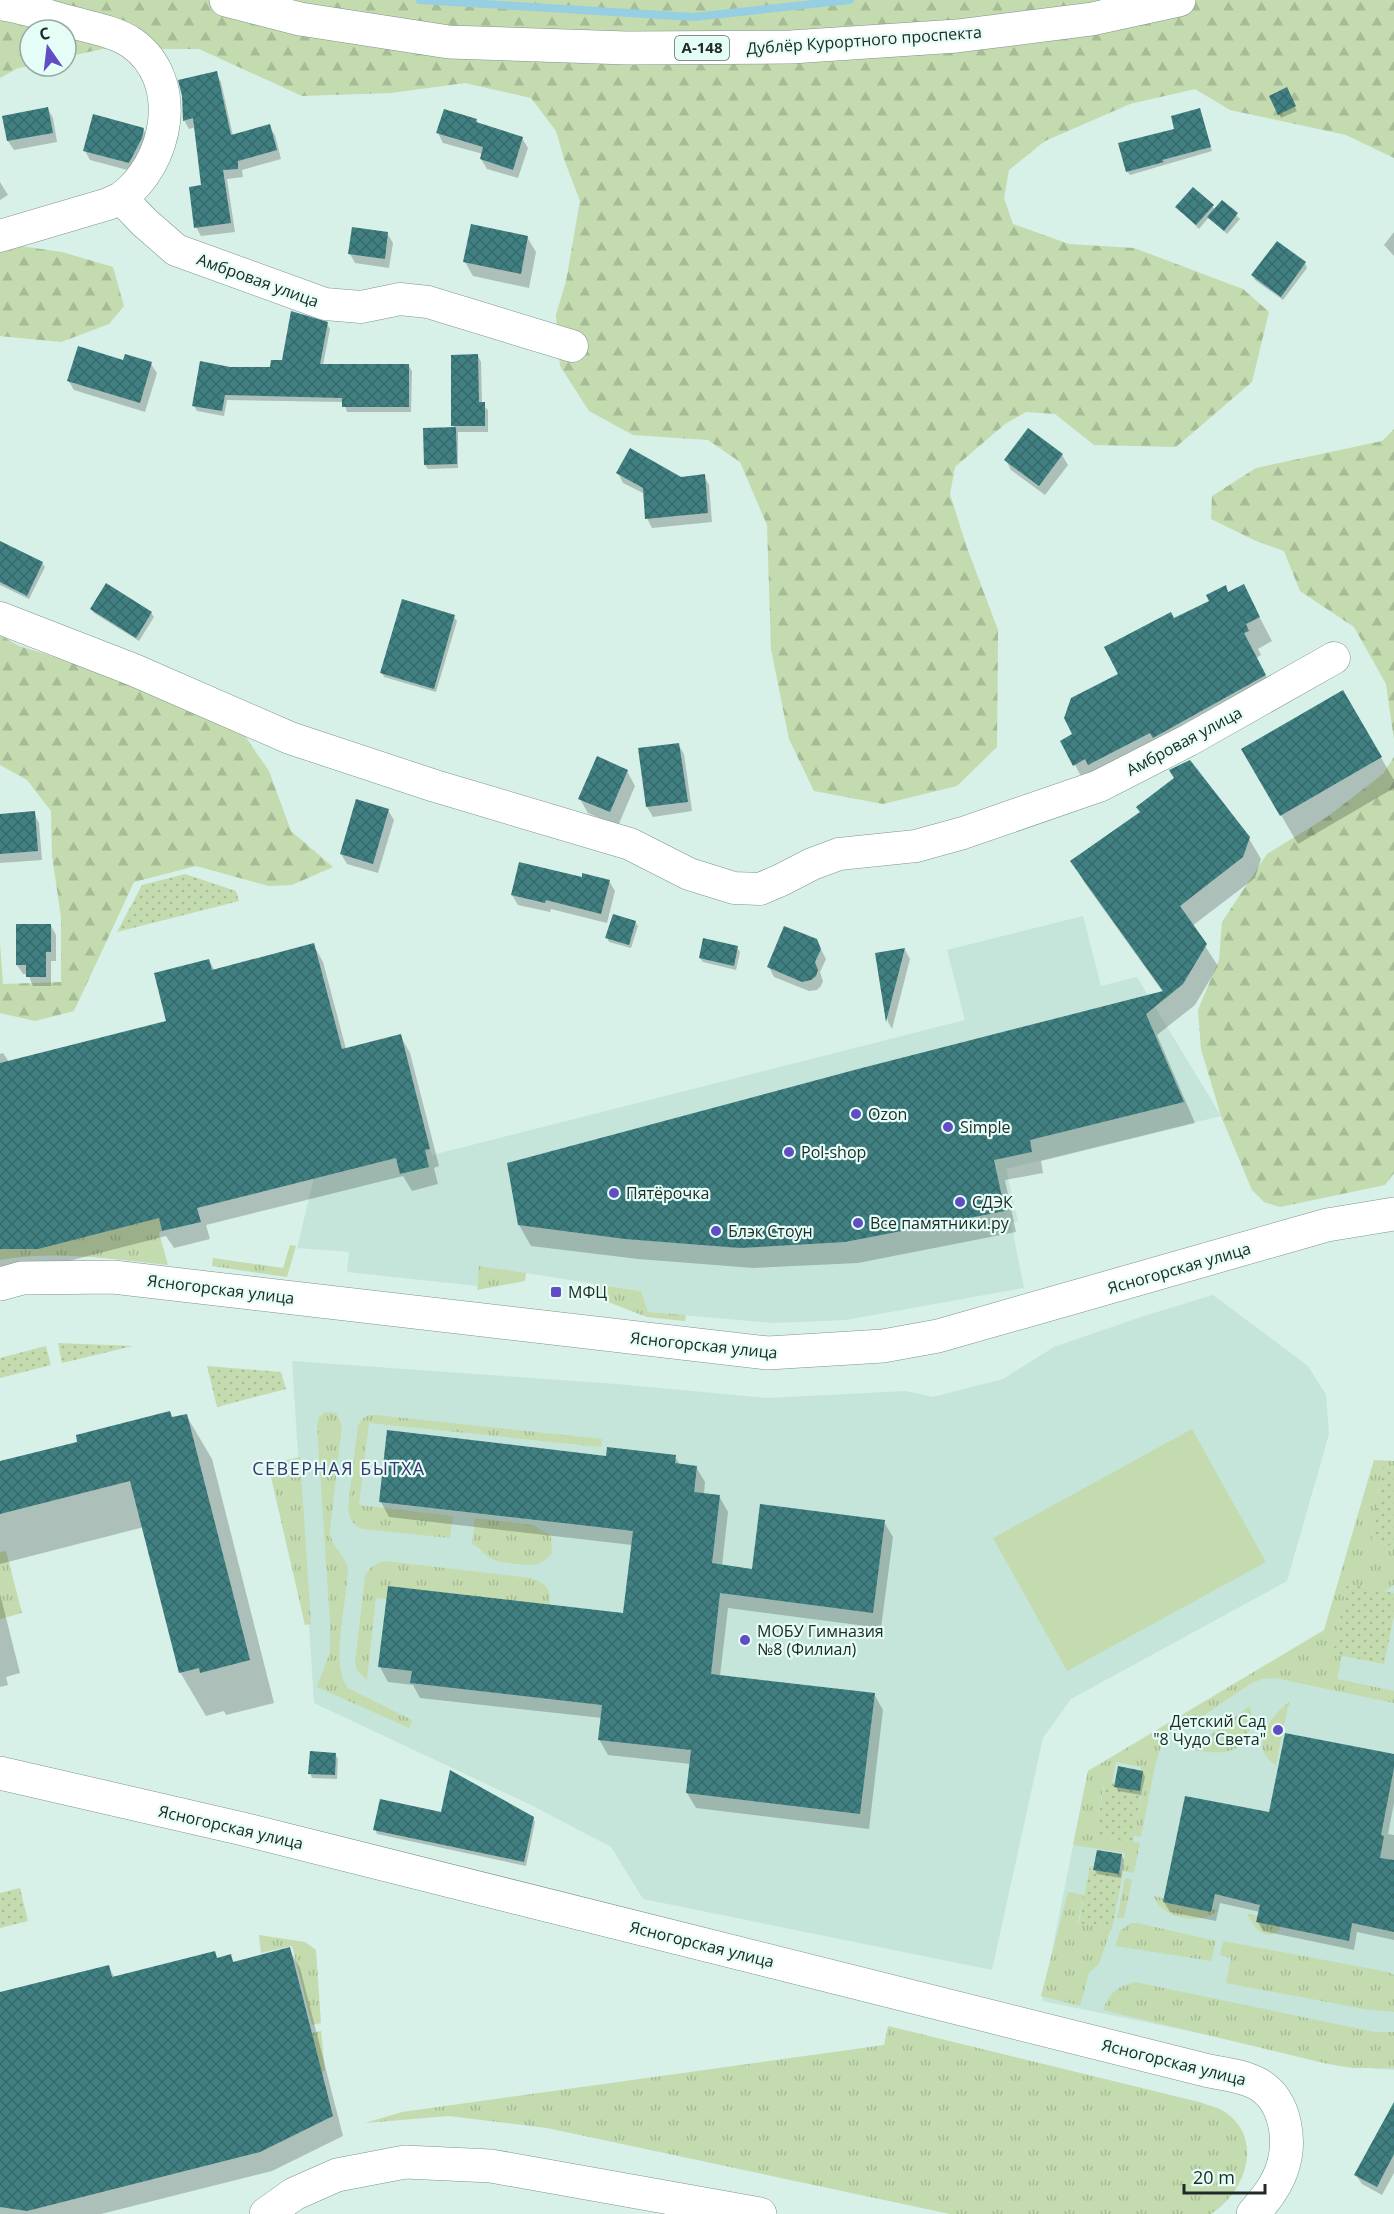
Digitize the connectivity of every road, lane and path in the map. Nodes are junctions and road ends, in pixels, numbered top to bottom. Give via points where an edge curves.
1 (226, 0) edge
2 (1179, 0) edge
3 (0, 4) edge
4 (121, 198) junction
5 (0, 236) edge
6 (572, 346) dead end
7 (0, 618) edge
8 (1334, 658) dead end
9 (1394, 1214) edge
10 (0, 1284) edge
11 (0, 1773) edge
12 (266, 2214) edge
13 (760, 2214) edge
14 (1253, 2214) edge

1 - 2 street, Дублёр Курортного проспекта / А-148 via 300,19 449,42 627,48 791,47 957,36 1092,19
3 - 4 street via 112,34 131,42 154,66 166,109 164,133 135,188
4 - 5 street
4 - 6 street, Амбровая улица via 176,250 325,304 361,307 400,299 428,302
7 - 8 street, Амбровая улица via 134,670 290,738 630,844 689,874 734,888 760,888 839,854 916,846 963,833 1099,786 1190,740
9 - 10 street, Ясногорская улица via 1327,1226 938,1336 818,1352 768,1353 113,1277 22,1278
11 - 14 street, Ясногорская улица via 243,1829 1244,2078 1260,2086 1279,2104 1287,2149 1272,2190
12 - 13 street via 294,2194 337,2175 405,2162 491,2166

